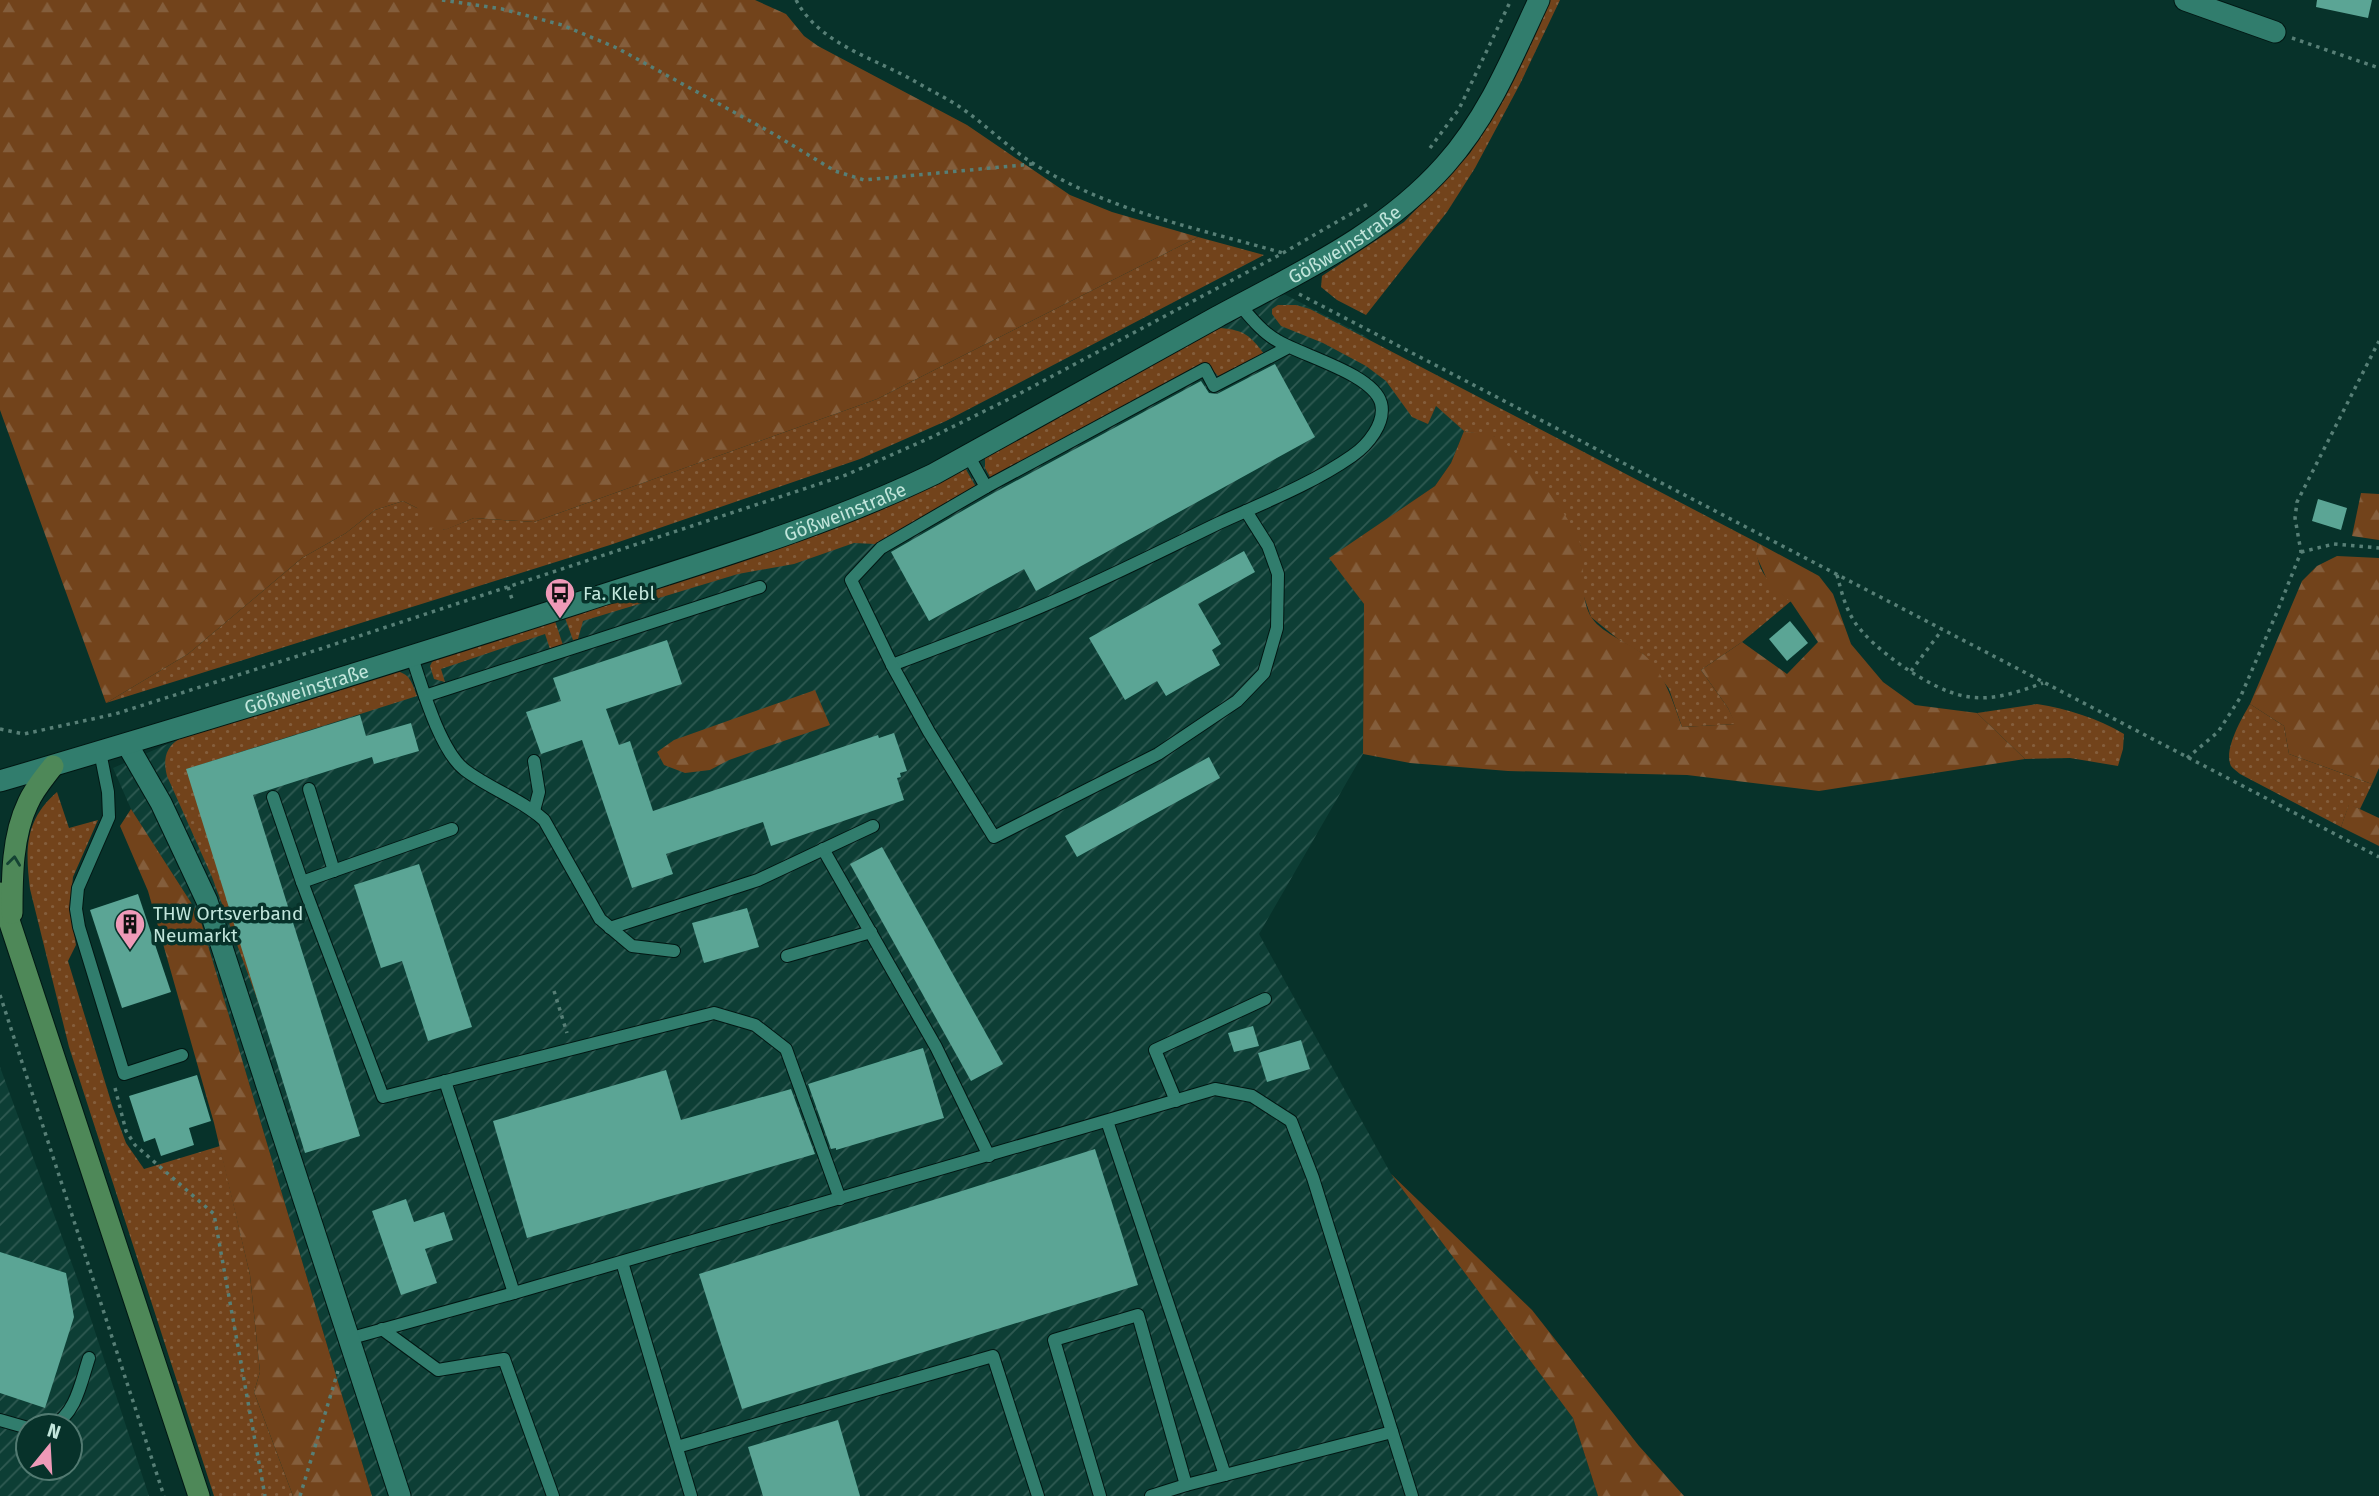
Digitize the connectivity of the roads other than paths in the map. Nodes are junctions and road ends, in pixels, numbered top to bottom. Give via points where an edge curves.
1 (1539, 0) edge
2 (2185, 0) edge
3 (2275, 32) road end
4 (1240, 305) junction
5 (1289, 347) junction
6 (968, 455) junction
7 (986, 486) junction
8 (1246, 511) junction
9 (760, 587) dead end
10 (412, 657) junction
11 (892, 665) junction
12 (425, 696) junction
13 (127, 744) junction
14 (100, 752) junction
15 (534, 761) dead end
16 (52, 765) junction
17 (0, 781) edge
18 (309, 789) dead end
19 (273, 797) dead end
20 (534, 811) junction
21 (873, 826) dead end
22 (452, 829) dead end
23 (823, 849) junction
24 (334, 871) junction
25 (302, 882) junction
26 (0, 893) edge
27 (610, 928) junction
28 (12, 929) junction
29 (871, 932) junction
30 (674, 951) dead end
31 (787, 956) dead end
32 (1265, 999) dead end
33 (182, 1055) dead end
34 (445, 1081) junction
35 (1176, 1101) junction
36 (1107, 1121) junction
37 (989, 1156) junction
38 (840, 1199) junction
39 (622, 1262) junction
40 (514, 1293) junction
41 (382, 1329) junction
42 (348, 1339) junction
43 (89, 1358) dead end
44 (70, 1412) edge
45 (1392, 1432) junction
46 (677, 1447) junction
47 (1225, 1475) junction
48 (1186, 1485) junction
49 (199, 1496) edge
50 (400, 1496) edge
51 (552, 1496) edge
52 (691, 1496) edge
53 (1038, 1496) edge
54 (1100, 1496) edge
55 (1151, 1496) edge
56 (1412, 1496) edge

1 - 4 street, Gößweinstraße via 1478,124 1417,194 1362,237
2 - 3 street
4 - 5 lane via 1275,340
4 - 6 street, Gößweinstraße
5 - 7 lane via 1214,386 1205,369
5 - 8 lane via 1353,374 1370,387 1381,402 1381,419 1372,438 1353,456
6 - 7 lane
6 - 10 street, Gößweinstraße via 900,490 747,548
7 - 11 lane via 881,548 851,580
8 - 11 lane via 1027,612
8 - 11 lane via 1268,546 1278,574 1277,628 1264,673 1237,701 1158,754 994,836
9 - 12 lane
10 - 12 lane
10 - 13 street, Gößweinstraße
12 - 20 lane via 451,753 463,768
13 - 14 street, Gößweinstraße
13 - 42 street via 161,803 207,901
14 - 16 street, Gößweinstraße
14 - 33 lane via 109,817 78,888 79,928 124,1074
15 - 20 lane via 539,792
16 - 17 street, Gößweinstraße
28 -> 16 main road via 13,867 21,821
18 - 24 lane
19 - 25 lane
20 - 27 lane
21 - 23 lane
22 - 24 lane
23 - 27 lane via 758,880
23 - 29 lane
24 - 25 lane
25 - 34 lane via 383,1097
26 - 28 main road
27 - 30 lane via 632,946
28 - 49 main road
29 - 31 lane
29 - 37 lane via 936,1047
32 - 35 lane via 1156,1049
34 - 38 lane via 713,1013 755,1025 786,1049
34 - 40 lane
35 - 36 lane
35 - 45 lane via 1215,1089 1252,1096 1291,1121
36 - 37 lane
36 - 47 lane
37 - 38 lane
38 - 39 lane
39 - 40 lane
39 - 46 lane
40 - 41 lane
41 - 42 lane
41 - 51 lane via 439,1370 504,1359
42 - 50 street
43 - 44 lane
45 - 47 lane
45 - 56 lane
46 - 52 lane
46 - 53 lane via 993,1356
47 - 48 lane
48 - 54 lane via 1138,1315 1054,1340
48 - 55 lane

